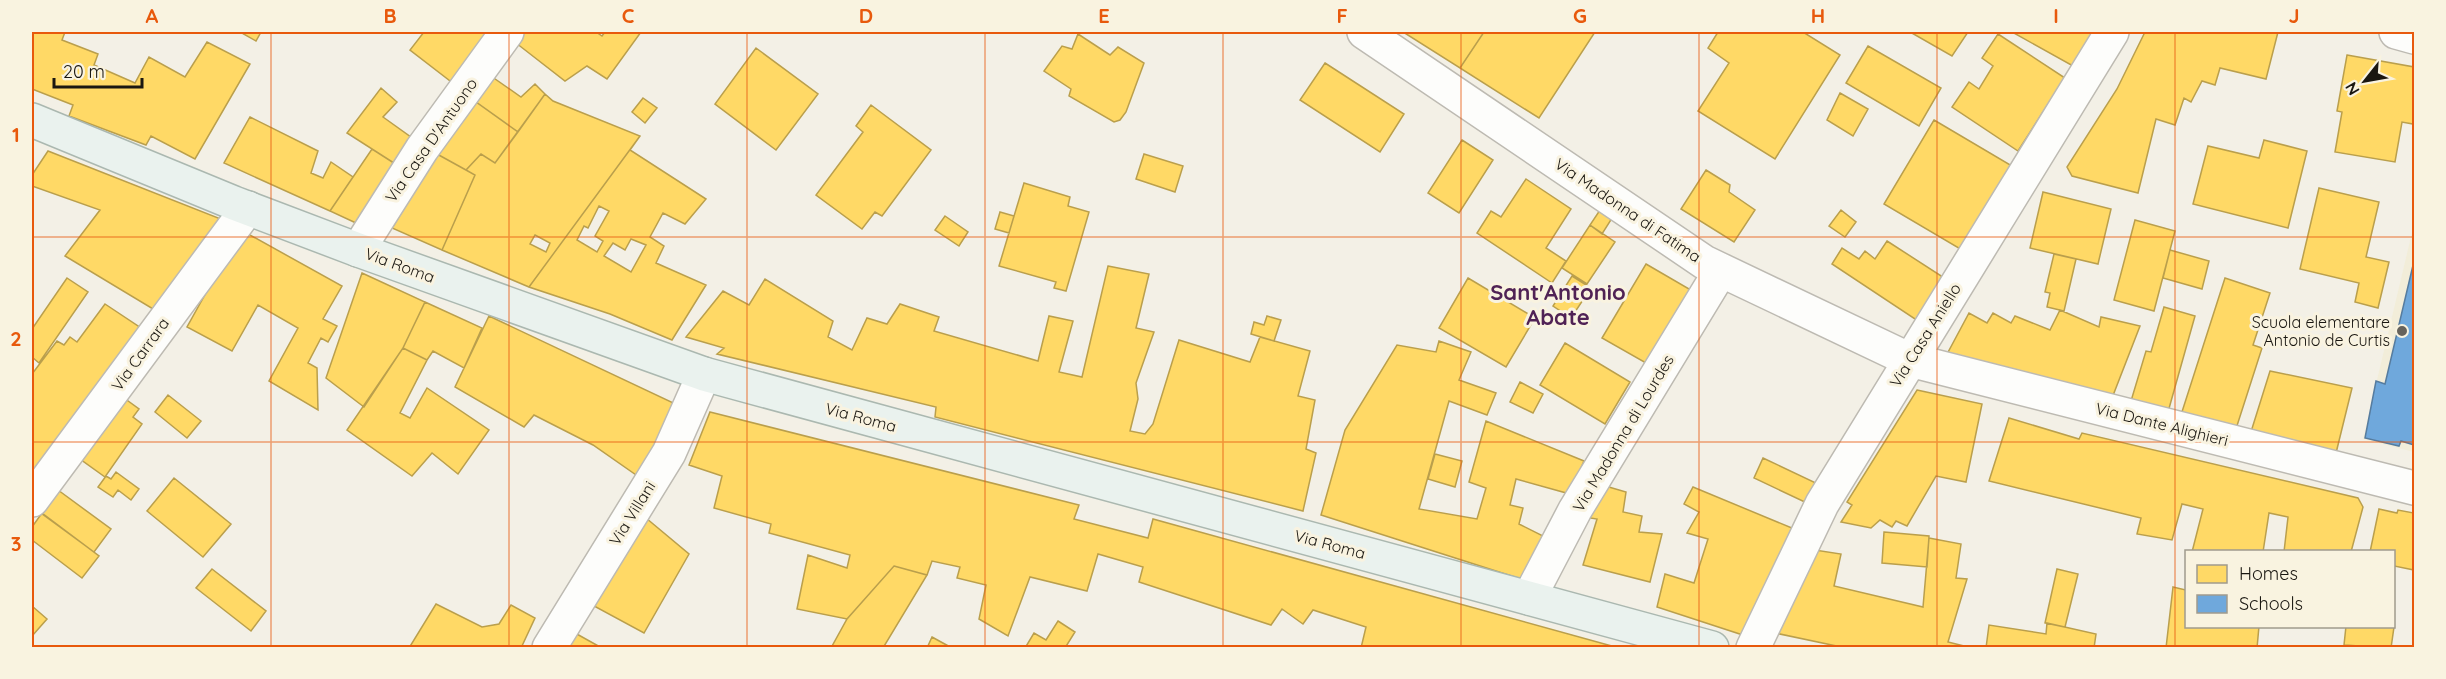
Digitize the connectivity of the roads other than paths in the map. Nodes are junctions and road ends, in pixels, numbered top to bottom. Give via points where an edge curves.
1 (507, 32) edge
2 (1364, 32) edge
3 (2112, 32) edge
4 (2396, 32) edge
5 (2415, 37) edge
6 (32, 120) edge
7 (248, 208) junction
8 (358, 250) junction
9 (1721, 270) junction
10 (1910, 360) junction
11 (704, 374) junction
12 (2415, 488) edge
13 (32, 500) edge
14 (1529, 598) junction
15 (549, 648) edge
16 (1712, 648) edge
17 (1753, 648) edge

1 - 8 street, Via Casa D'Antuono via 422,149
2 - 9 street, Via Madonna di Fatima
3 - 10 street, Via Casa Aniello
4 - 5 street
6 - 7 main road, Via Roma
7 - 8 main road, Via Roma
7 - 13 street, Via Carrara
8 - 11 main road, Via Roma
9 - 10 street, Via Madonna di Fatima
9 - 14 street, Via Madonna di Lourdes via 1575,510
10 - 12 street, Via Dante Alighieri
10 - 17 street, Via Casa Aniello via 1822,504
11 - 14 main road, Via Roma
11 - 15 street, Via Villani via 669,453
14 - 16 main road, Via Roma

